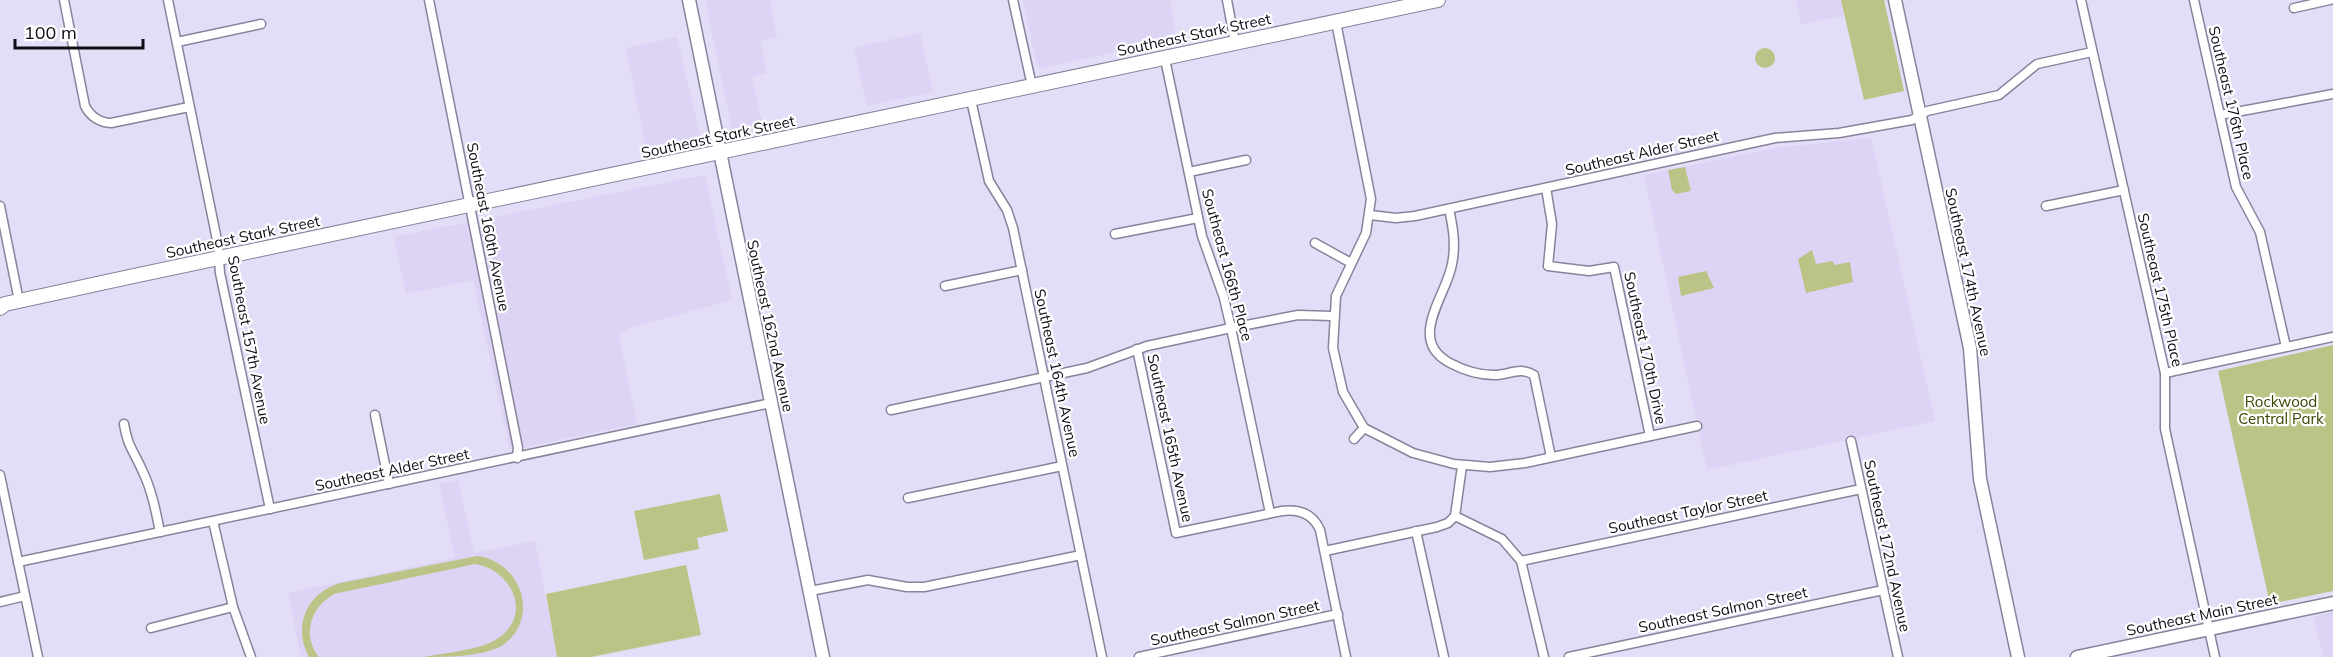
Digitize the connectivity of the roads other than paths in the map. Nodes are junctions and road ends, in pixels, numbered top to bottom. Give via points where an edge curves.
1 (64, 0) edge
2 (168, 0) edge
3 (429, 0) edge
4 (688, 0) edge
5 (1013, 0) edge
6 (1227, 0) edge
7 (1438, 0) edge
8 (1894, 0) edge
9 (2081, 0) edge
10 (2194, 0) edge
11 (2330, 0) edge
12 (2294, 8) dead end
13 (1336, 22) junction
14 (261, 24) dead end
15 (177, 42) junction
16 (1235, 43) junction
17 (2092, 52) junction
18 (1165, 58) junction
19 (1032, 86) junction
20 (2333, 94) edge
21 (971, 100) junction
22 (189, 107) junction
23 (1920, 115) junction
24 (2220, 115) junction
25 (719, 154) junction
26 (1246, 160) dead end
27 (1189, 172) junction
28 (1546, 188) junction
29 (2124, 190) junction
30 (471, 205) junction
31 (0, 206) edge
32 (2046, 206) dead end
33 (1449, 209) junction
34 (1370, 215) junction
35 (1198, 218) junction
36 (1115, 234) dead end
37 (1315, 243) dead end
38 (219, 259) junction
39 (1351, 262) junction
40 (1022, 270) junction
41 (945, 286) dead end
42 (19, 301) junction
43 (2, 305) edge
44 (1333, 316) junction
45 (1231, 328) junction
46 (2333, 337) edge
47 (2286, 347) junction
48 (1137, 349) junction
49 (2165, 373) junction
50 (1044, 377) junction
51 (771, 404) junction
52 (891, 410) dead end
53 (375, 415) dead end
54 (124, 423) dead end
55 (1697, 426) dead end
56 (1364, 428) junction
57 (1650, 436) junction
58 (1354, 439) dead end
59 (1851, 441) dead end
60 (1551, 457) junction
61 (517, 458) junction
62 (1062, 466) junction
63 (1462, 466) junction
64 (0, 475) edge
65 (389, 484) junction
66 (1861, 489) junction
67 (908, 498) dead end
68 (270, 509) junction
69 (1270, 513) junction
70 (1455, 516) junction
71 (213, 521) junction
72 (1416, 531) junction
73 (160, 532) junction
74 (1324, 551) junction
75 (1081, 555) junction
76 (1521, 561) junction
77 (18, 562) junction
78 (1883, 590) junction
79 (810, 591) junction
80 (25, 596) junction
81 (0, 602) edge
82 (2333, 603) edge
83 (233, 607) junction
84 (1338, 614) junction
85 (152, 628) dead end
86 (2209, 629) junction
87 (2110, 653) edge
88 (38, 657) edge
89 (251, 657) edge
90 (823, 657) edge
91 (1102, 657) edge
92 (1138, 657) edge
93 (1346, 657) edge
94 (1444, 657) edge
95 (1544, 657) edge
96 (1569, 657) edge
97 (1898, 657) edge
98 (2018, 657) edge
99 (2077, 657) edge
100 (2215, 657) edge

1 - 22 street via 85,106 90,114 111,123
2 - 15 street, Southeast 157th Avenue
3 - 30 street, Southeast 160th Avenue
4 - 25 street, Southeast 162nd Avenue
5 - 19 street
6 - 16 street
7 - 13 main road, Southeast Stark Street
8 - 23 street, Southeast 174th Avenue
9 - 17 street, Southeast 175th Place
10 - 24 street, Southeast 176th Place
11 - 12 street
13 - 16 main road, Southeast Stark Street
13 - 34 street via 1371,189
14 - 15 street
15 - 22 street, Southeast 157th Avenue
16 - 18 main road, Southeast Stark Street
17 - 23 street, Southeast Alder Street via 2037,64 1991,98
17 - 29 street, Southeast 175th Place
18 - 19 main road, Southeast Stark Street
18 - 27 street, Southeast 166th Place
19 - 21 main road, Southeast Stark Street
20 - 24 street
21 - 25 main road, Southeast Stark Street
21 - 40 street, Southeast 164th Avenue via 987,175 1011,218
22 - 38 street, Southeast 157th Avenue
23 - 28 street, Southeast Alder Street via 1869,129 1775,138
23 - 98 street, Southeast 174th Avenue via 1970,348 1980,479
24 - 47 street, Southeast 176th Place via 2236,187 2260,232
25 - 30 main road, Southeast Stark Street
25 - 51 street, Southeast 162nd Avenue
26 - 27 street
27 - 35 street, Southeast 166th Place
28 - 33 street, Southeast Alder Street
28 - 57 street, Southeast 170th Drive via 1552,224 1548,266 1589,272 1614,267
29 - 32 street
29 - 49 street, Southeast 175th Place
30 - 38 main road, Southeast Stark Street
30 - 61 street, Southeast 160th Avenue
31 - 42 street
33 - 34 street, Southeast Alder Street via 1396,218
33 - 60 street via 1455,248 1449,279 1431,316 1431,342 1449,363 1471,371 1494,375 1524,369 1534,375
34 - 39 street
35 - 36 street
35 - 45 street, Southeast 166th Place
37 - 39 street
38 - 42 main road, Southeast Stark Street
38 - 68 street, Southeast 157th Avenue
39 - 44 street via 1336,296
40 - 41 street
40 - 50 street, Southeast 164th Avenue
42 - 43 main road, Southeast Stark Street
44 - 45 street via 1298,315
44 - 56 street via 1333,348 1343,392
45 - 48 street
45 - 69 street, Southeast 166th Place
46 - 47 street
47 - 49 street
48 - 50 street via 1099,364
48 - 69 street, Southeast 165th Avenue via 1176,533
49 - 86 street, Southeast 175th Place via 2165,429
50 - 52 street
50 - 62 street, Southeast 164th Avenue
51 - 61 street, Southeast Alder Street
51 - 79 street, Southeast 162nd Avenue
53 - 65 street
54 - 73 street via 128,446 143,471 154,502
55 - 57 street
56 - 58 street
56 - 63 street via 1413,453
57 - 60 street
59 - 66 street, Southeast 172nd Avenue
60 - 63 street via 1509,466
61 - 65 street, Southeast Alder Street
62 - 67 street
62 - 75 street, Southeast 164th Avenue
63 - 70 street
64 - 77 street
65 - 68 street, Southeast Alder Street
66 - 76 street, Southeast Taylor Street
66 - 78 street, Southeast 172nd Avenue
68 - 71 street, Southeast Alder Street
69 - 74 street via 1292,510 1309,515 1320,530
70 - 72 street via 1448,523
70 - 76 street via 1502,539
71 - 73 street, Southeast Alder Street
71 - 83 street
72 - 74 street
72 - 94 street
73 - 77 street, Southeast Alder Street
74 - 84 street
75 - 79 street via 924,587 868,580
75 - 91 street, Southeast 164th Avenue
76 - 95 street
77 - 80 street
78 - 96 street, Southeast Salmon Street
78 - 97 street, Southeast 172nd Avenue
79 - 90 street, Southeast 162nd Avenue
80 - 81 street
80 - 88 street
82 - 86 street, Southeast Main Street
83 - 85 street
83 - 89 street
84 - 92 street, Southeast Salmon Street
84 - 93 street
86 - 87 street, Southeast Main Street
86 - 100 street, Southeast 175th Place
87 - 99 street, Southeast Main Street

